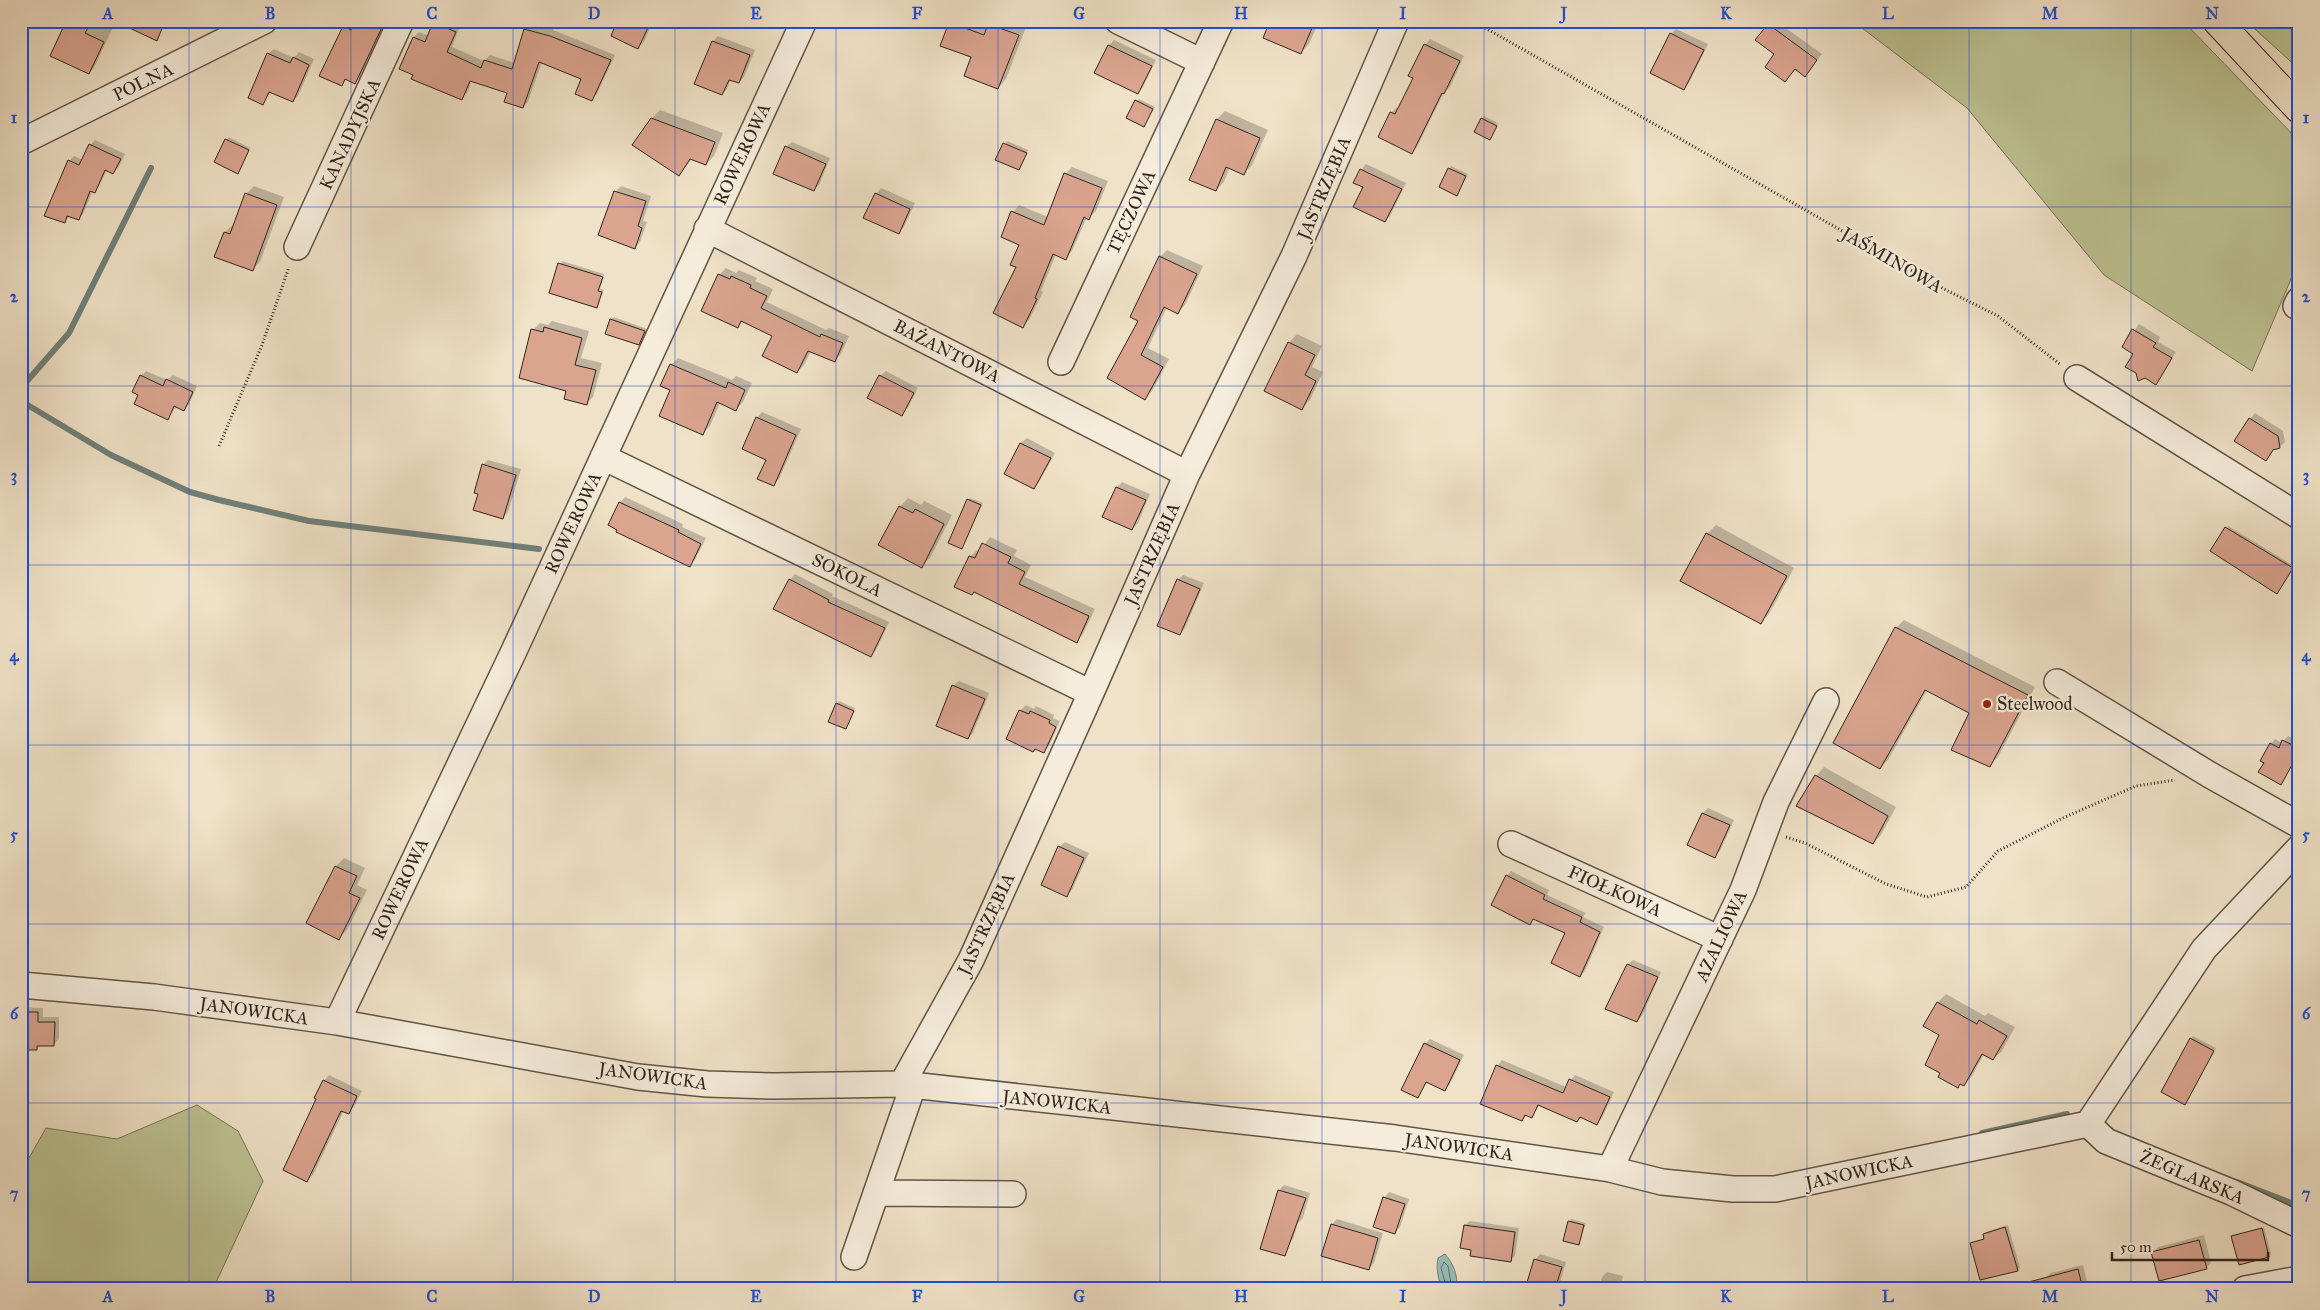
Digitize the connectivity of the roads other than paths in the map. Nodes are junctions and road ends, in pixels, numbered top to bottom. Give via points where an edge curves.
1 (264, 21) edge
2 (401, 21) edge
3 (804, 21) edge
4 (1118, 21) edge
5 (1221, 21) edge
6 (1396, 21) edge
7 (2217, 21) edge
8 (1202, 62) junction
9 (2299, 109) edge
10 (21, 142) edge
11 (707, 228) junction
12 (297, 247) road end
13 (1061, 362) dead end
14 (2077, 378) road end
15 (603, 457) junction
16 (1187, 474) junction
17 (2299, 516) edge
18 (2057, 682) dead end
19 (1091, 693) junction
20 (1826, 701) dead end
21 (2299, 825) edge
22 (1511, 844) dead end
23 (2299, 848) edge
24 (1720, 938) junction
25 (21, 985) edge
26 (337, 1022) junction
27 (907, 1085) junction
28 (2088, 1124) junction
29 (1610, 1169) junction
30 (876, 1194) junction
31 (1014, 1194) dead end
32 (2299, 1225) edge
33 (854, 1257) dead end
34 (2299, 1279) edge
35 (2245, 1289) edge

1 - 10 street, POLNA
2 - 12 street, KANADYJSKA
3 - 11 street, ROWEROWA
4 - 8 street
5 - 8 street, TĘCZOWA
6 - 16 street, JASTRZĘBIA via 1294,256
7 - 9 main road
8 - 13 street, TĘCZOWA
11 - 15 street, ROWEROWA
11 - 16 street, BAŻANTOWA
14 - 17 street
15 - 19 street, SOKOLA
15 - 26 street, ROWEROWA
16 - 19 street, JASTRZĘBIA
18 - 21 street
19 - 27 street, JASTRZĘBIA via 971,960
20 - 24 street, AZALIOWA via 1765,829 1743,890
22 - 24 street, FIOŁKOWA
23 - 28 street via 2204,948
24 - 29 street, AZALIOWA
25 - 26 street, JANOWICKA via 154,998
26 - 27 street, JANOWICKA via 638,1077 773,1086
27 - 29 street, JANOWICKA via 1395,1138
27 - 30 street, JASTRZĘBIA
28 - 29 street, JANOWICKA via 1775,1189 1733,1189 1662,1182
28 - 32 street, ŻEGLARSKA via 2106,1141 2231,1192
30 - 31 street
30 - 33 street, JASTRZĘBIA
34 - 35 street

